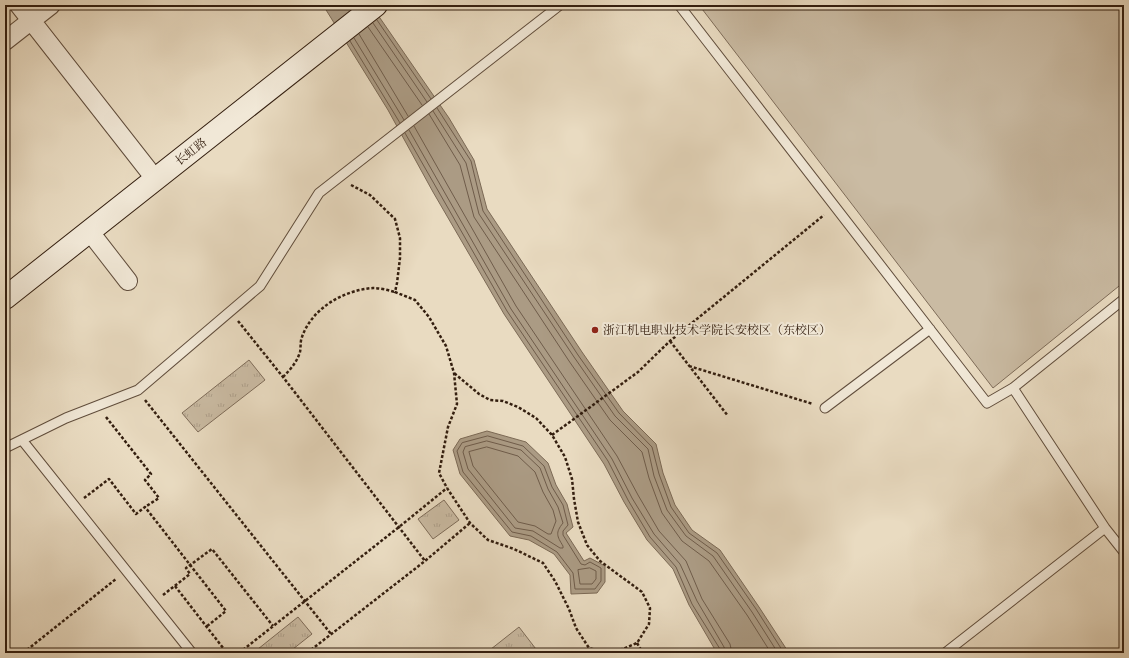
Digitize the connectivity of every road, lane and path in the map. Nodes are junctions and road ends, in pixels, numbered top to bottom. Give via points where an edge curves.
1 (18, 5) edge
2 (51, 5) edge
3 (376, 5) edge
4 (560, 5) edge
5 (679, 5) edge
6 (31, 21) junction
7 (5, 41) edge
8 (338, 178) junction
9 (156, 180) junction
10 (835, 206) junction
11 (90, 232) junction
12 (128, 281) dead end
13 (394, 292) junction
14 (5, 298) edge
15 (1124, 299) edge
16 (230, 312) junction
17 (930, 329) junction
18 (670, 341) junction
19 (689, 366) junction
20 (454, 373) junction
21 (282, 377) junction
22 (1012, 388) junction
23 (138, 390) junction
24 (98, 406) junction
25 (825, 408) joint
26 (728, 416) dead end
27 (552, 434) junction
28 (22, 440) junction
29 (5, 448) edge
30 (446, 488) junction
31 (75, 506) junction
32 (145, 507) junction
33 (470, 523) junction
34 (399, 527) junction
35 (1105, 528) junction
36 (1124, 552) edge
37 (425, 561) junction
38 (191, 565) junction
39 (126, 570) junction
40 (175, 586) junction
41 (305, 601) junction
42 (152, 603) junction
43 (273, 626) junction
44 (206, 627) junction
45 (331, 634) junction
46 (637, 643) junction
47 (22, 653) edge
48 (192, 653) edge
49 (227, 653) edge
50 (239, 653) edge
51 (307, 653) edge
52 (643, 653) edge
53 (945, 653) edge

1 - 6 street
2 - 6 street
3 - 9 main road, 长虹路
4 - 8 lane
5 - 10 lane
6 - 7 street
6 - 9 street
8 - 13 path via 370,195 395,219 400,238 400,258
8 - 16 lane via 319,193 260,286
9 - 11 main road, 长虹路
10 - 17 lane
10 - 18 path
11 - 12 street
11 - 14 main road, 长虹路
13 - 20 path via 415,300 429,317 446,346
13 - 21 path via 375,288 353,291 318,312 307,326 301,339 300,352 291,369
15 - 22 lane
16 - 21 path
16 - 23 lane
17 - 22 lane via 987,403
17 - 25 lane
18 - 19 path
18 - 27 path via 638,372
19 - 25 path
19 - 26 path
20 - 27 path via 479,394 490,400 513,405 536,418
20 - 30 path via 457,404 448,427 439,473
21 - 34 path
22 - 35 lane
23 - 24 lane
23 - 41 path
24 - 28 lane via 66,418
24 - 32 path via 151,474 145,480 159,498
27 - 46 path via 565,457 572,479 578,522 587,546 600,561 642,592 650,608 649,624
28 - 29 lane
28 - 31 lane
30 - 33 path
30 - 34 path
31 - 32 path via 109,479 136,514
31 - 39 lane
32 - 38 path
33 - 37 path
33 - 46 path via 488,540 543,563 589,648 604,652 623,649
34 - 37 path
34 - 41 path
35 - 36 lane
35 - 53 lane
37 - 45 path
38 - 40 path via 186,568 190,574
38 - 43 path via 212,550
38 - 44 path via 226,611
39 - 42 lane
39 - 47 path
40 - 42 path
40 - 44 path
41 - 43 path
41 - 45 path
42 - 48 lane
43 - 50 path
44 - 49 path
45 - 51 path
46 - 52 path

